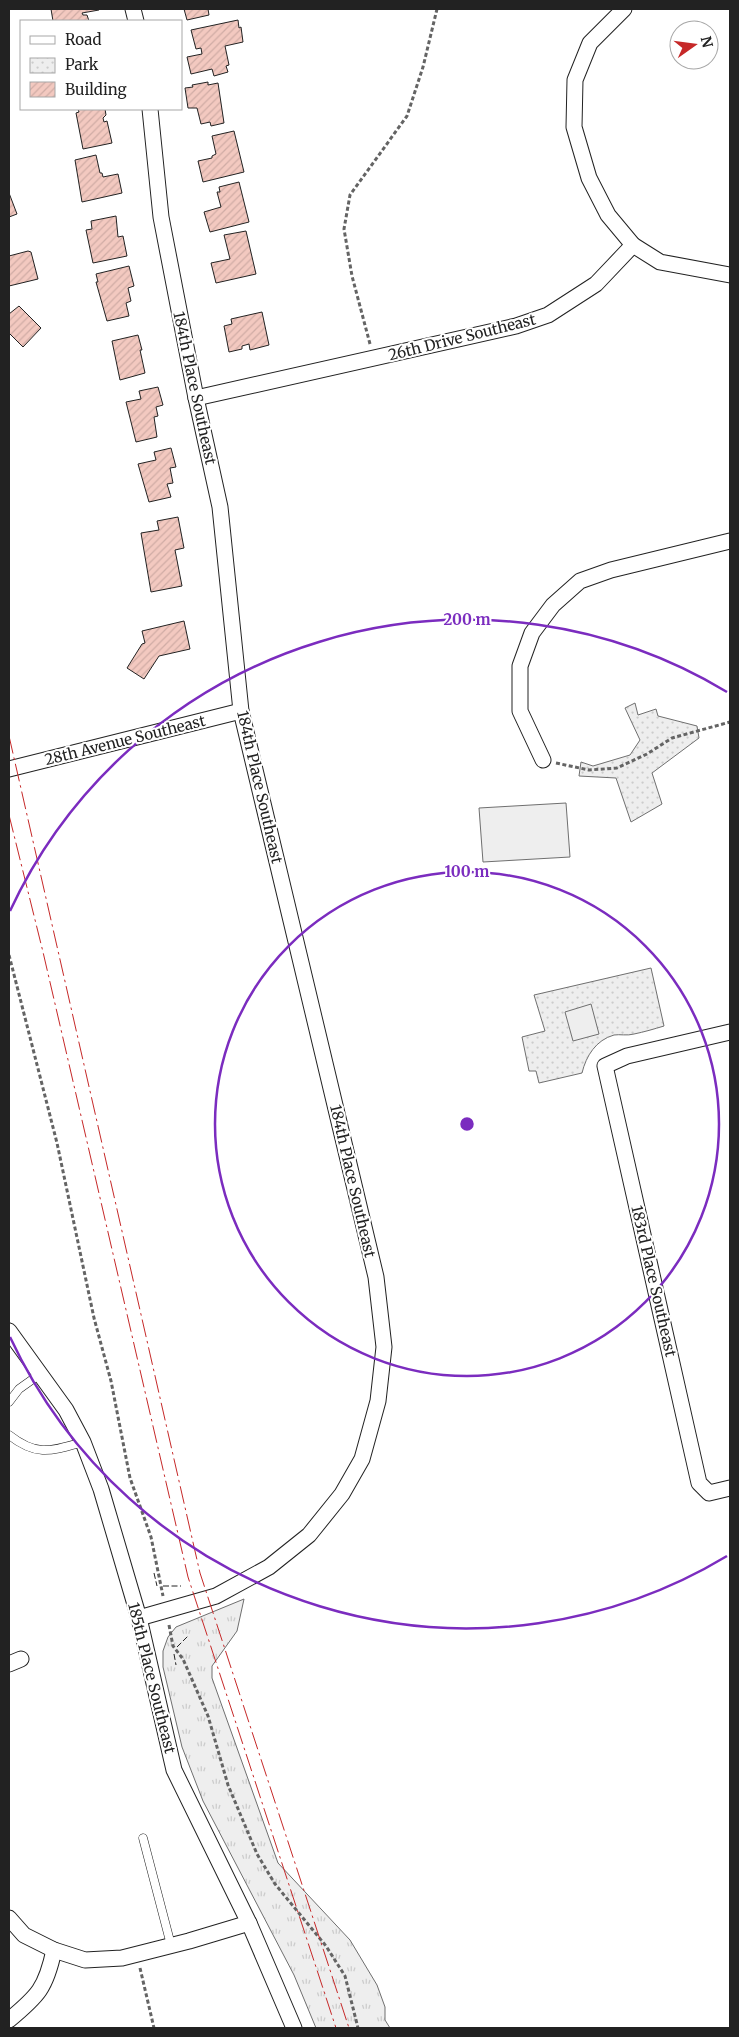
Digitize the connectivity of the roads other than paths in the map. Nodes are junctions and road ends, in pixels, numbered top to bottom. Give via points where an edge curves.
1 (624, 9) edge
2 (150, 110) edge
3 (633, 246) junction
4 (730, 275) edge
5 (196, 398) junction
6 (730, 541) edge
7 (241, 711) junction
8 (543, 760) road end
9 (9, 769) edge
10 (730, 1032) edge
11 (9, 1331) edge
12 (40, 1374) junction
13 (9, 1402) edge
14 (9, 1435) edge
15 (83, 1442) junction
16 (730, 1488) edge
17 (139, 1618) junction
18 (144, 1838) dead end
19 (9, 1918) edge
20 (249, 1923) junction
21 (171, 1946) junction
22 (54, 1950) junction
23 (9, 2020) edge
24 (294, 2028) edge

1 - 3 street via 590,43 575,80 574,127 589,178 608,215
2 - 5 street, 184th Place Southeast via 161,217
3 - 4 street via 660,262
3 - 5 street, 26th Drive Southeast via 596,284 548,315 516,326
5 - 7 street, 184th Place Southeast via 220,507
6 - 8 street via 611,570 580,581 552,605 532,633 520,666 520,712
7 - 9 street, 28th Avenue Southeast
7 - 17 street, 184th Place Southeast via 376,1277 384,1348 378,1401 362,1459 342,1494 309,1535 275,1562 216,1596
10 - 16 street, 183rd Place Southeast via 627,1056 605,1066 700,1483 709,1493
11 - 12 street, 185th Place Southeast
12 - 13 lane via 19,1389
12 - 15 street, 185th Place Southeast via 66,1410
14 - 15 lane via 24,1446 39,1451
15 - 17 street, 185th Place Southeast via 101,1489
17 - 20 street, 185th Place Southeast via 174,1770
18 - 21 lane
19 - 22 street via 24,1935
20 - 21 street
20 - 24 street, 185th Place Southeast
21 - 22 street via 122,1958 85,1960
22 - 23 street via 44,1985 32,2001

